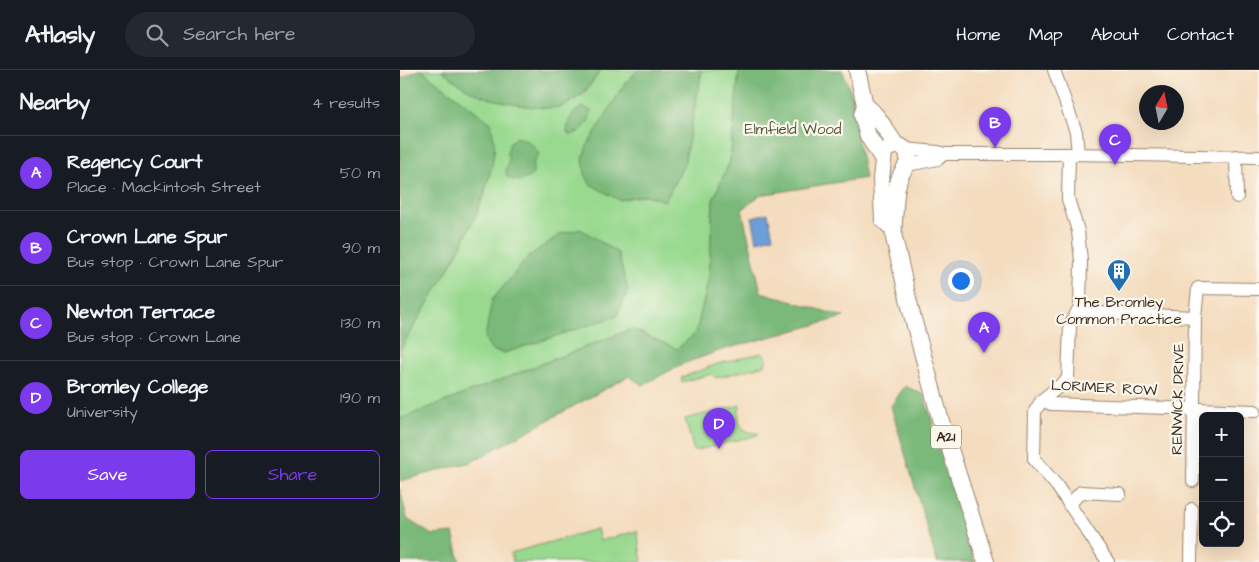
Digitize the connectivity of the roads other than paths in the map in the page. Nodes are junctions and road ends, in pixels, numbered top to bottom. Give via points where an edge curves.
1 (857, 70) edge
2 (1054, 70) edge
3 (865, 105) junction
4 (1073, 154) junction
5 (1236, 156) junction
6 (902, 157) junction
7 (1259, 157) edge
8 (883, 161) junction
9 (1237, 196) dead end
10 (892, 228) junction
11 (1259, 289) edge
12 (1077, 312) junction
13 (1195, 317) junction
14 (1042, 400) junction
15 (1194, 409) junction
16 (1255, 411) dead end
17 (1193, 481) dead end
18 (1120, 494) dead end
19 (1070, 505) junction
20 (1192, 509) dead end
21 (986, 562) edge
22 (1108, 562) edge
23 (1191, 562) edge

1 - 3 main road
2 - 4 street via 1076,132
3 - 6 main road via 874,112
3 - 8 main road via 862,115 868,136
4 - 5 street
4 - 6 street via 938,152
4 - 12 street via 1068,199 1080,240 1080,307
5 - 7 street
5 - 9 street
6 - 8 main road via 888,148
6 - 8 main road via 891,171
6 - 10 main road, A21
8 - 10 main road, A21 via 883,220
10 - 21 main road, A21 via 940,418
11 - 13 street, RENWICK DRIVE via 1198,288
12 - 13 street
12 - 14 street via 1070,325 1068,379
13 - 15 street, RENWICK DRIVE
14 - 15 street, LORIMER ROW via 1051,404
14 - 19 street via 1035,411 1034,459
15 - 16 street, LORIMER ROW
15 - 17 street, RENWICK DRIVE
18 - 19 street via 1081,492
19 - 22 street
20 - 23 street

